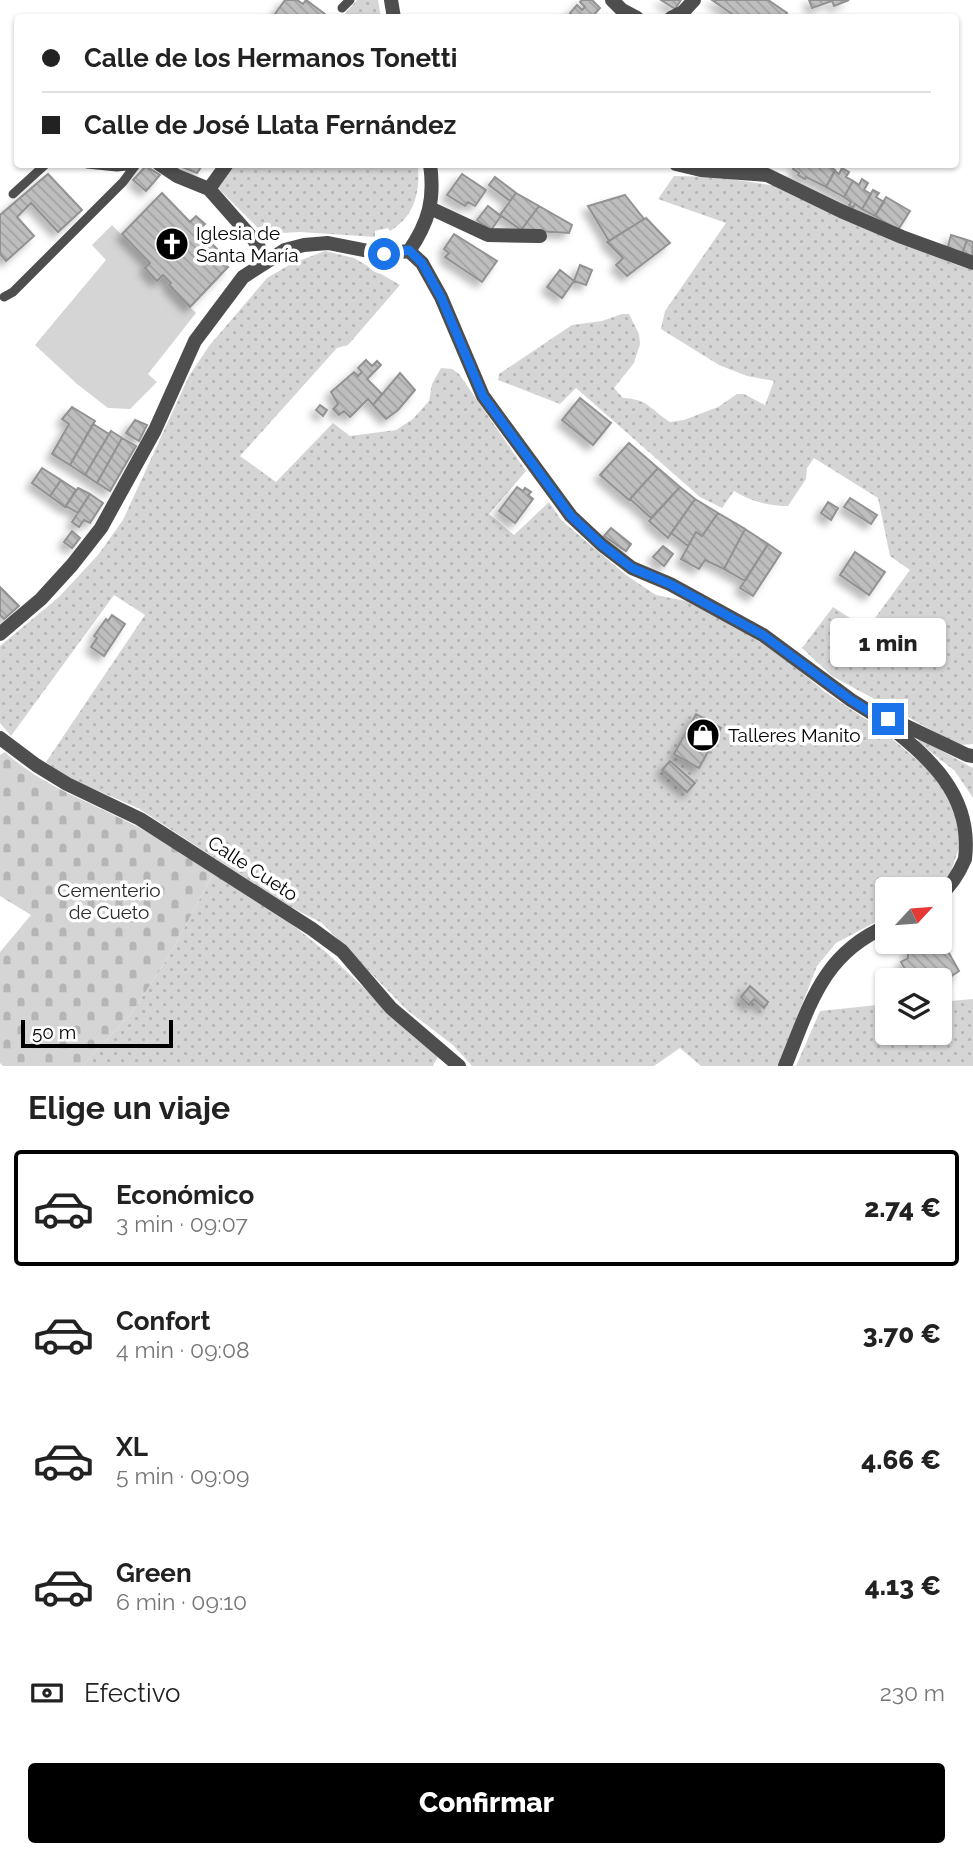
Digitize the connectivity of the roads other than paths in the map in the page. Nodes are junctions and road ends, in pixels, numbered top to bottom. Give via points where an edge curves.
1 (350, 0) edge
2 (612, 0) edge
3 (694, 0) edge
4 (342, 8) dead end
5 (629, 14) edge
6 (679, 14) edge
7 (42, 168) edge
8 (133, 168) edge
9 (165, 168) edge
10 (224, 168) edge
11 (431, 168) edge
12 (693, 168) edge
13 (209, 189) junction
14 (13, 194) dead end
15 (430, 208) junction
16 (540, 236) dead end
17 (409, 250) junction
18 (267, 260) junction
19 (973, 263) edge
20 (4, 297) dead end
21 (0, 634) edge
22 (875, 715) junction
23 (0, 738) edge
24 (973, 756) edge
25 (952, 880) edge
26 (875, 933) edge
27 (459, 1066) edge
28 (785, 1066) edge

1 - 4 lane
2 - 5 street
3 - 6 street
7 - 14 lane
8 - 20 lane
9 - 13 street
10 - 13 street
11 - 15 street
12 - 19 street via 767,175 841,211
13 - 18 street
15 - 16 street via 488,235
15 - 17 street via 424,230
17 - 18 street via 384,254 328,243 285,250
17 - 22 street via 441,297 483,396 571,516 632,568 763,635
18 - 21 street via 243,277 195,341 155,430 101,528 41,599
22 - 24 street
22 - 25 street via 955,781 971,815 969,849
23 - 27 street, Calle Cueto via 57,778 141,819 312,929 342,951 391,1008
26 - 28 street via 853,945 828,969

